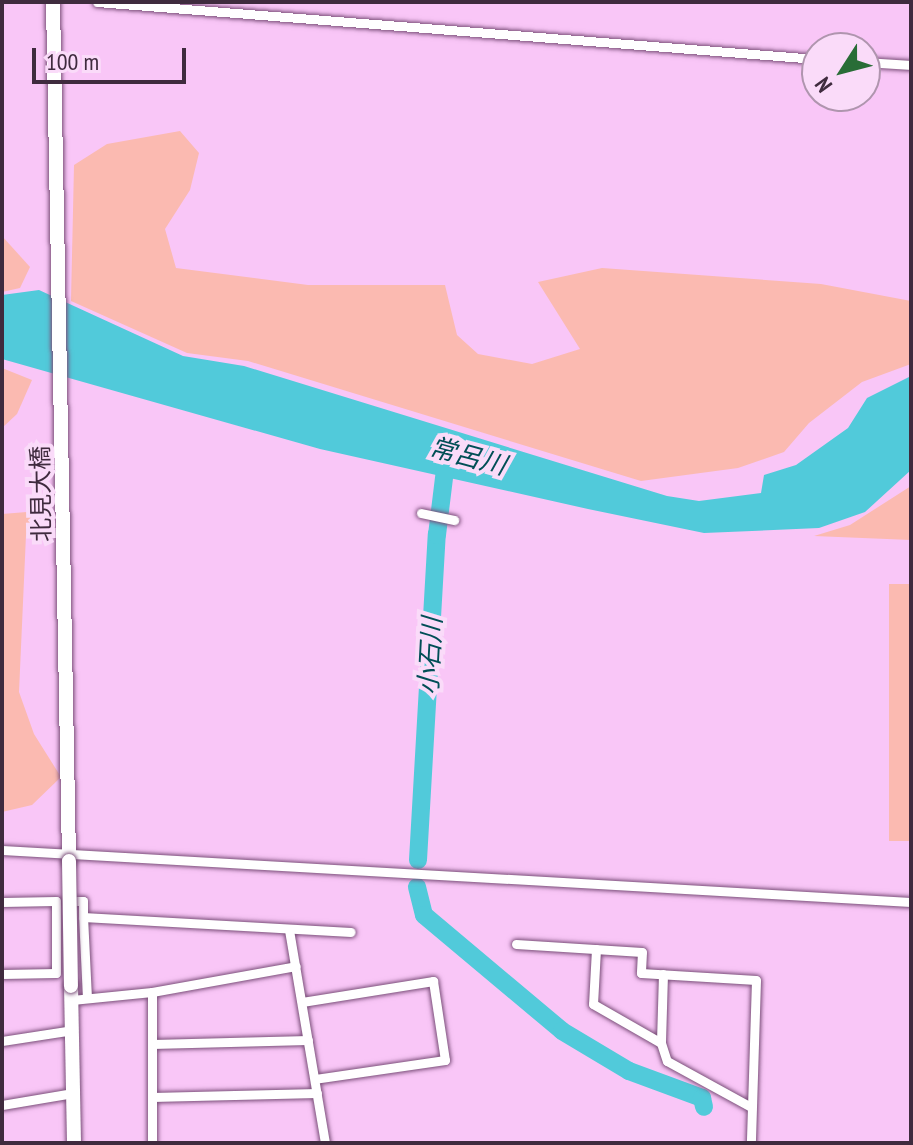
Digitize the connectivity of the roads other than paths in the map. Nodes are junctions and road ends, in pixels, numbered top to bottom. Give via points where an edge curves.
1 (53, 2) edge
2 (97, 2) edge
3 (801, 58) edge
4 (881, 63) edge
5 (911, 65) edge
6 (421, 513) dead end
7 (454, 520) dead end
8 (2, 850) edge
9 (69, 857) junction
10 (56, 901) junction
11 (2, 902) edge
12 (911, 902) edge
13 (83, 917) junction
14 (289, 930) junction
15 (351, 932) dead end
16 (516, 944) dead end
17 (596, 949) junction
18 (296, 966) junction
19 (2, 974) edge
20 (663, 974) junction
21 (152, 992) junction
22 (77, 995) junction
23 (302, 1002) junction
24 (73, 1030) junction
25 (308, 1040) junction
26 (2, 1041) edge
27 (661, 1043) junction
28 (152, 1044) junction
29 (315, 1079) junction
30 (73, 1093) junction
31 (317, 1093) junction
32 (152, 1097) junction
33 (2, 1105) edge
34 (751, 1107) junction
35 (74, 1143) edge
36 (152, 1143) edge
37 (325, 1143) edge
38 (751, 1143) edge

1 - 9 street, 北見大橋
2 - 3 street
4 - 5 street
6 - 7 street
8 - 9 street
9 - 12 street
9 - 22 street, 北見大橋, bridge
10 - 11 street
10 - 13 street via 83,901
10 - 19 street via 56,973
13 - 14 street
13 - 22 street
14 - 15 street
14 - 18 street
16 - 17 street
17 - 20 street via 642,952 641,973
17 - 27 street via 593,1004
18 - 21 street
18 - 23 street
20 - 27 street
20 - 34 street via 756,980
21 - 22 street
21 - 28 street
22 - 24 street, 北見大橋
23 - 25 street
23 - 29 street via 433,981 445,1060
24 - 26 street
24 - 30 street, 北見大橋
25 - 28 street
25 - 29 street
27 - 34 street via 667,1061
28 - 32 street
29 - 31 street
30 - 33 street
30 - 35 street, 北見大橋
31 - 32 street
31 - 37 street
32 - 36 street
34 - 38 street

